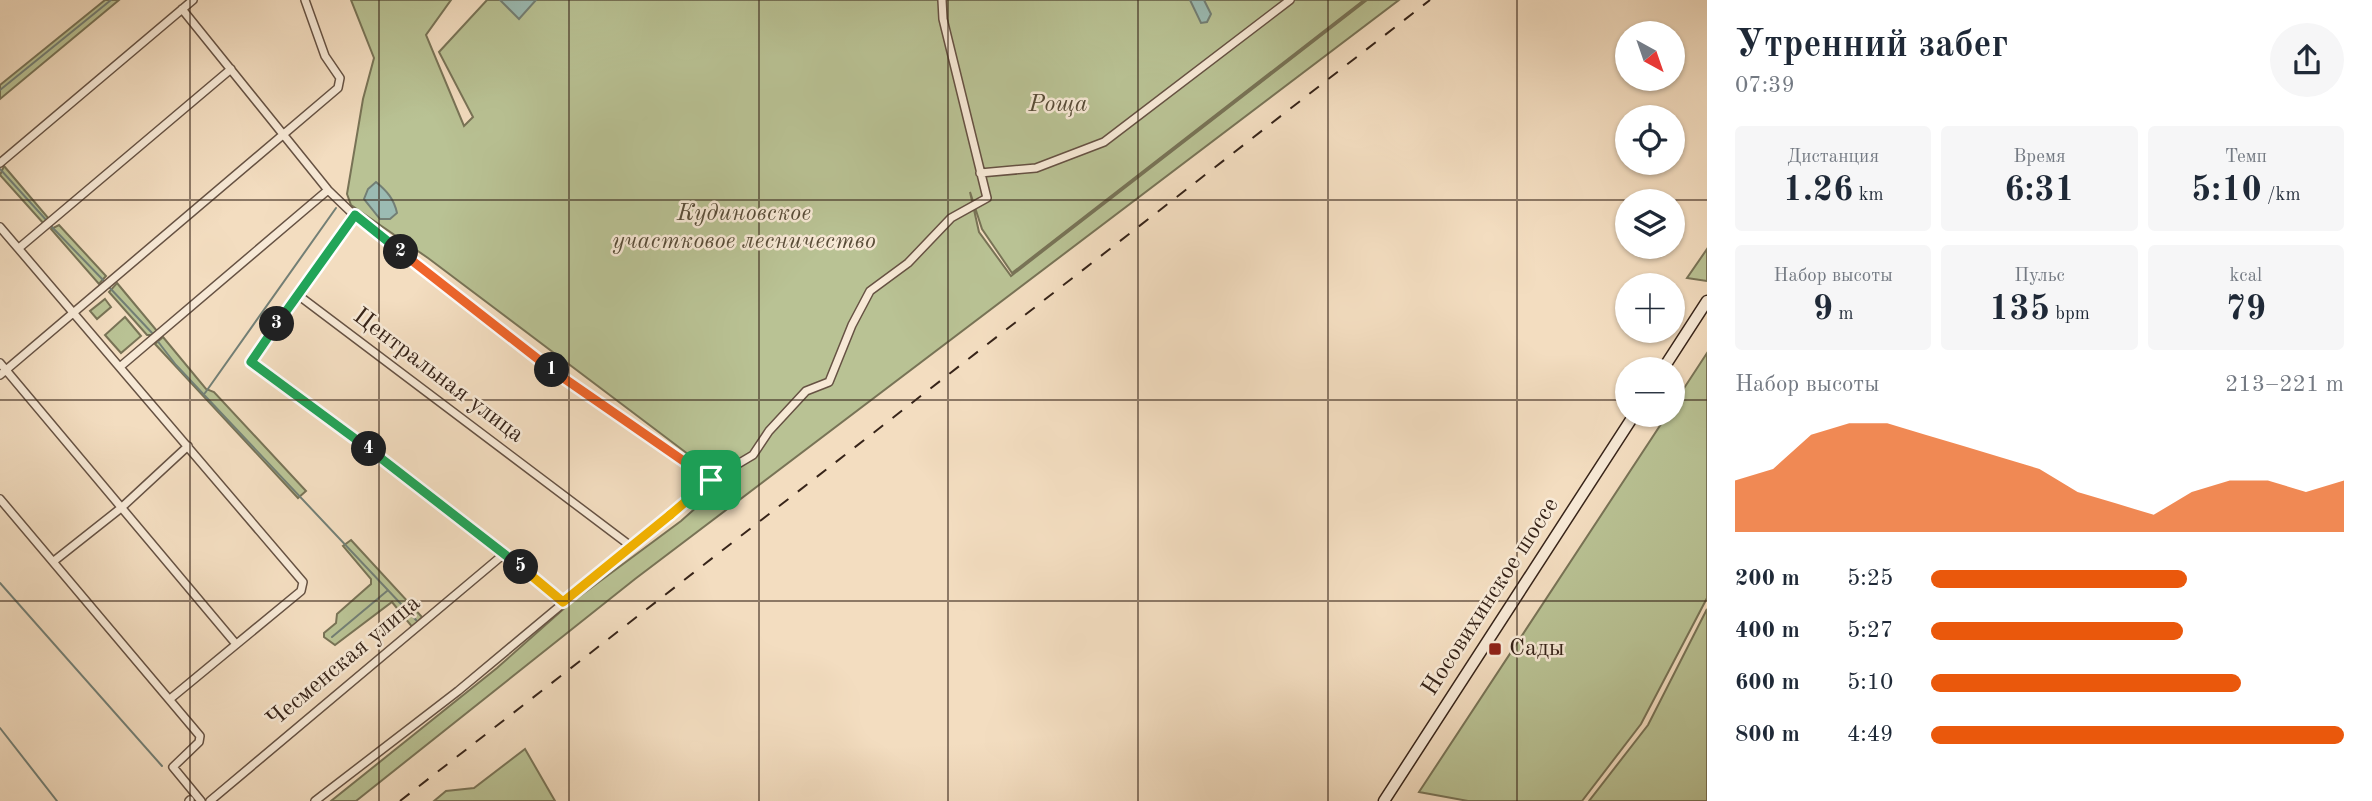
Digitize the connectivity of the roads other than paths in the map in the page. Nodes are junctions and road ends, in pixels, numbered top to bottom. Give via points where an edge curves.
1 (193, 0) edge
2 (305, 0) edge
3 (942, 0) edge
4 (1290, 0) edge
5 (182, 9) junction
6 (231, 69) junction
7 (284, 133) junction
8 (0, 163) edge
9 (980, 173) junction
10 (328, 190) junction
11 (355, 215) junction
12 (0, 227) edge
13 (19, 248) junction
14 (298, 295) junction
15 (1707, 301) edge
16 (73, 312) junction
17 (1671, 357) edge
18 (0, 363) edge
19 (121, 366) junction
20 (3, 372) edge
21 (1626, 427) edge
22 (188, 446) junction
23 (711, 480) junction
24 (0, 499) edge
25 (121, 508) junction
26 (632, 547) junction
27 (504, 554) junction
28 (54, 561) junction
29 (563, 602) junction
30 (236, 644) junction
31 (170, 699) junction
32 (201, 801) edge
33 (210, 801) edge
34 (316, 801) edge
35 (1384, 801) edge

1 - 5 street
2 - 7 street via 325,55 341,83
3 - 9 street
4 - 9 street via 1104,142 1036,168
5 - 6 street
5 - 8 street
6 - 7 street
6 - 13 street
7 - 10 street
7 - 16 street
9 - 23 street via 987,198 951,218 908,263 870,290 829,382 806,391 753,455
10 - 11 street
10 - 19 street
11 - 14 street
11 - 23 street via 583,393
12 - 13 street
13 - 16 street
14 - 26 street, Центральная улица
14 - 27 street via 251,362
15 - 17 main road
16 - 19 street
16 - 20 street
18 - 20 street
19 - 22 street
20 - 25 street
21 - 35 main road, Носовихинское шоссе
22 - 25 street
22 - 30 street via 303,582 301,591
23 - 26 street
24 - 28 street
25 - 28 street
25 - 30 street
26 - 29 street
27 - 29 street
27 - 33 street, Чесменская улица
28 - 31 street
29 - 34 street
30 - 31 street
31 - 32 street via 200,736 173,767

